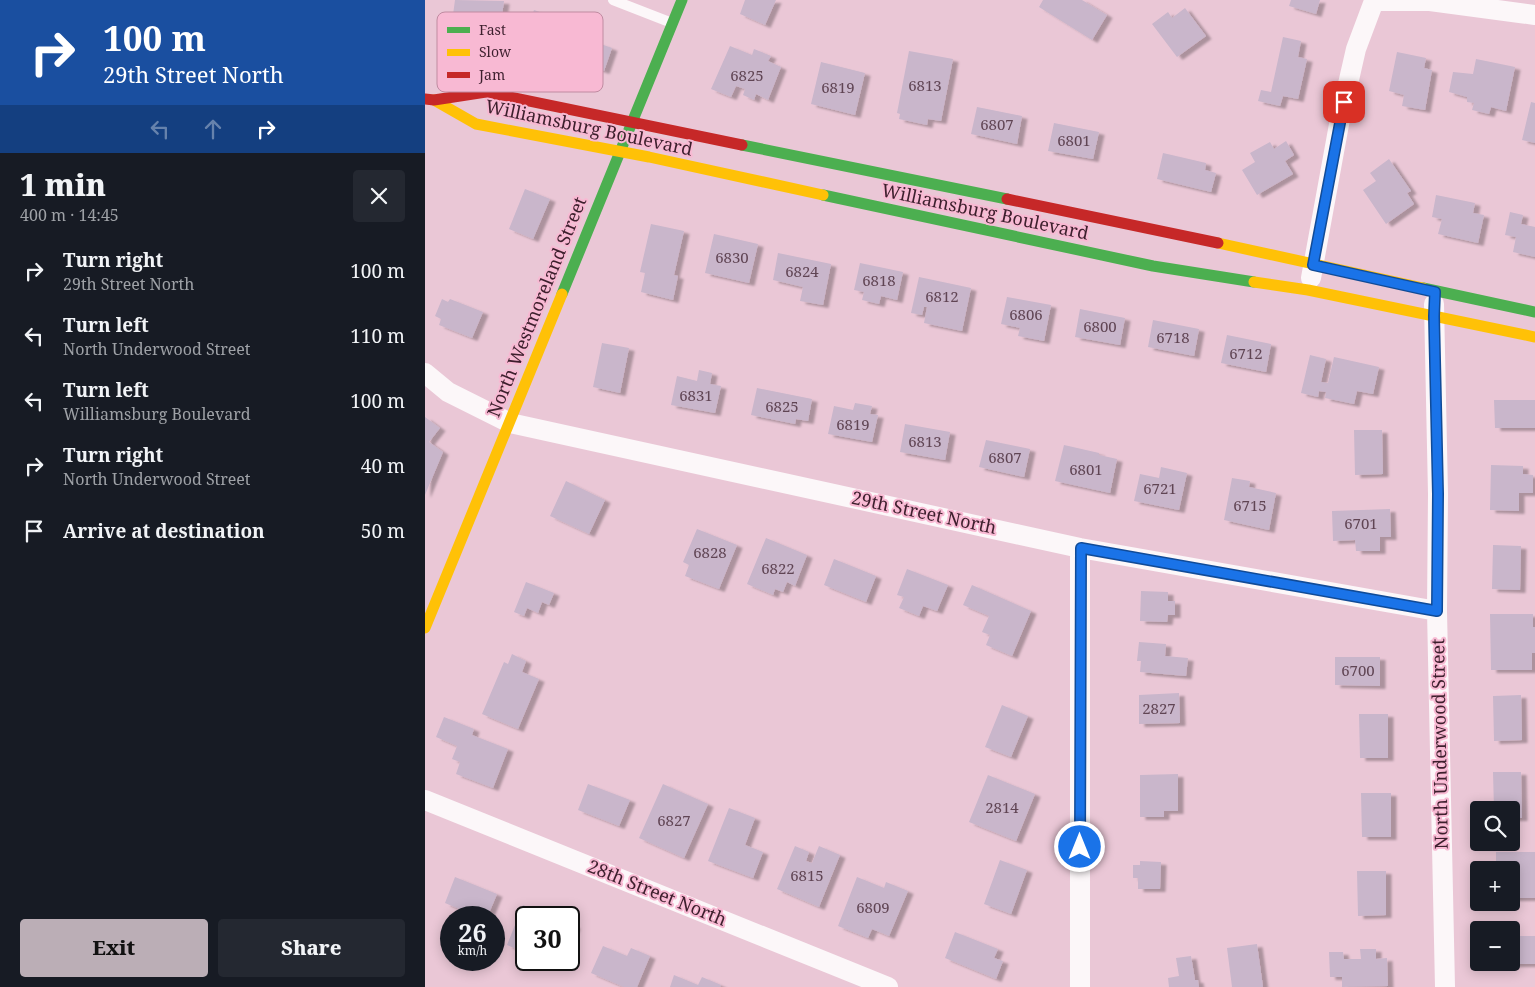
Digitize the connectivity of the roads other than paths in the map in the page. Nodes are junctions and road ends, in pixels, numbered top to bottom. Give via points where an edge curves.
1 (613, 0) edge
2 (682, 0) edge
3 (1535, 15) edge
4 (672, 23) junction
5 (429, 99) edge
6 (631, 122) junction
7 (619, 151) junction
8 (1313, 265) junction
9 (1308, 290) junction
10 (1435, 292) junction
11 (1535, 312) edge
12 (1434, 316) junction
13 (1535, 337) edge
14 (425, 373) edge
15 (509, 423) junction
16 (1081, 548) junction
17 (1437, 611) junction
18 (425, 628) edge
19 (425, 800) edge
20 (888, 987) edge
21 (1080, 987) edge
22 (1445, 987) edge

1 - 4 lane
2 - 4 main road, North Westmoreland Street
3 - 8 street via 1430,1 1374,1 1356,49
4 - 6 main road, North Westmoreland Street
5 - 6 main road, Williamsburg Boulevard via 486,92
5 - 7 main road, Williamsburg Boulevard via 476,124
6 - 7 main road, North Westmoreland Street
6 - 8 main road, Williamsburg Boulevard via 788,159 1220,243
7 - 9 main road, Williamsburg Boulevard via 783,182 1153,266
7 - 15 main road, North Westmoreland Street
8 - 9 street
8 - 10 main road, Williamsburg Boulevard
9 - 12 main road, Williamsburg Boulevard
10 - 11 main road, Williamsburg Boulevard
10 - 12 street, North Underwood Street
12 - 13 main road, Williamsburg Boulevard
12 - 17 street, North Underwood Street
14 - 15 street, 29th Street North via 448,392
15 - 16 street, 29th Street North
15 - 18 main road, North Westmoreland Street
16 - 17 street, 29th Street North
16 - 21 street
17 - 22 street, North Underwood Street
19 - 20 street, 28th Street North

